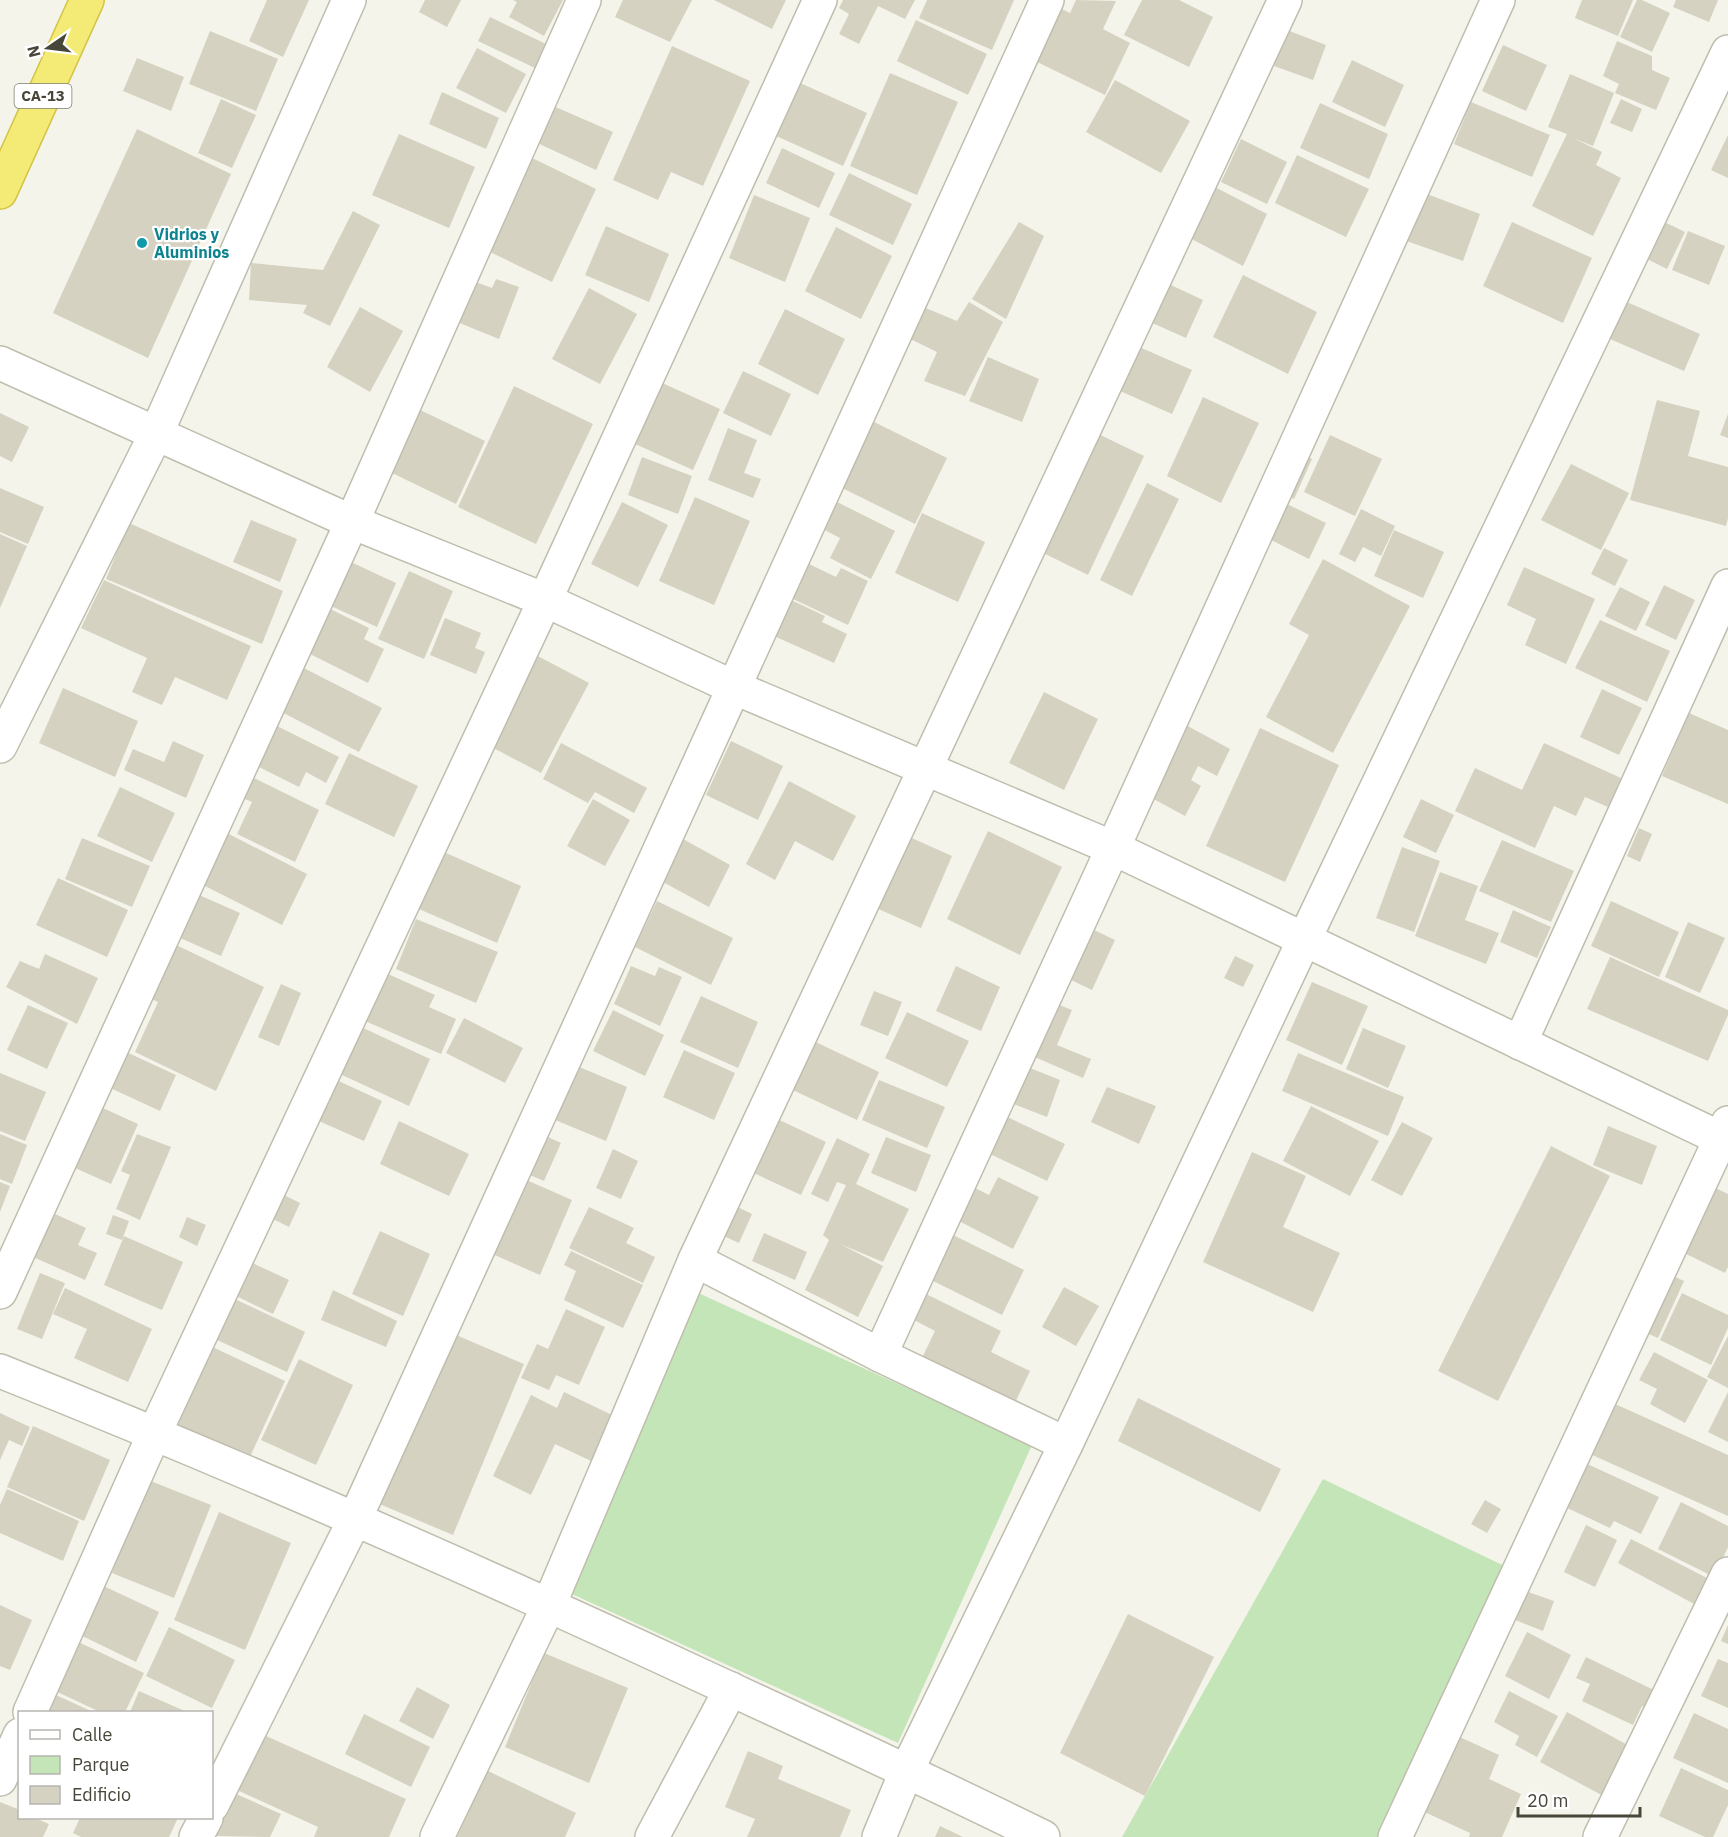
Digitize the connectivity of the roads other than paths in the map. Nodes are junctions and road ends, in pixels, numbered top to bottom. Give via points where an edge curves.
1 (87, 0) edge
2 (349, 0) edge
3 (584, 0) edge
4 (820, 0) edge
5 (1047, 0) edge
6 (1285, 0) edge
7 (1498, 0) edge
8 (1728, 52) edge
9 (11, 139) edge
10 (0, 192) edge
11 (0, 363) edge
12 (156, 434) junction
13 (352, 522) junction
14 (1728, 586) edge
15 (545, 600) junction
16 (733, 687) junction
17 (0, 746) edge
18 (924, 768) junction
19 (1113, 848) junction
20 (1304, 940) junction
21 (1520, 1043) junction
22 (1726, 1135) edge
23 (695, 1260) junction
24 (0, 1292) edge
25 (880, 1355) junction
26 (0, 1371) edge
27 (155, 1432) junction
28 (1066, 1444) junction
29 (355, 1519) junction
30 (1728, 1574) edge
31 (549, 1605) junction
32 (731, 1689) junction
33 (31, 1711) edge
34 (18, 1740) edge
35 (907, 1770) junction
36 (0, 1779) edge
37 (213, 1803) edge
38 (205, 1819) edge
39 (196, 1837) edge
40 (437, 1837) edge
41 (652, 1837) edge
42 (879, 1837) edge
43 (1043, 1837) edge
44 (1395, 1837) edge
45 (1600, 1837) edge

1 - 9 highway, CA-13
2 - 12 street
3 - 13 street
4 - 15 street
5 - 16 street
6 - 18 street
7 - 19 street
8 - 20 street
9 - 10 highway, CA-13
11 - 12 street
12 - 13 street
12 - 17 street
13 - 15 street
13 - 24 street
14 - 21 street
15 - 16 street
15 - 27 street
16 - 18 street
16 - 29 street
18 - 19 street
18 - 23 street
19 - 20 street
19 - 25 street
20 - 21 street
20 - 28 street
21 - 22 street
22 - 44 street
23 - 25 street
23 - 31 street
25 - 28 street
26 - 27 street
27 - 29 street
27 - 33 street
28 - 35 street
29 - 31 street
29 - 37 street
30 - 45 street
31 - 32 street
31 - 40 street
32 - 35 street
32 - 41 street
34 - 36 street
35 - 42 street
35 - 43 street
38 - 39 street

